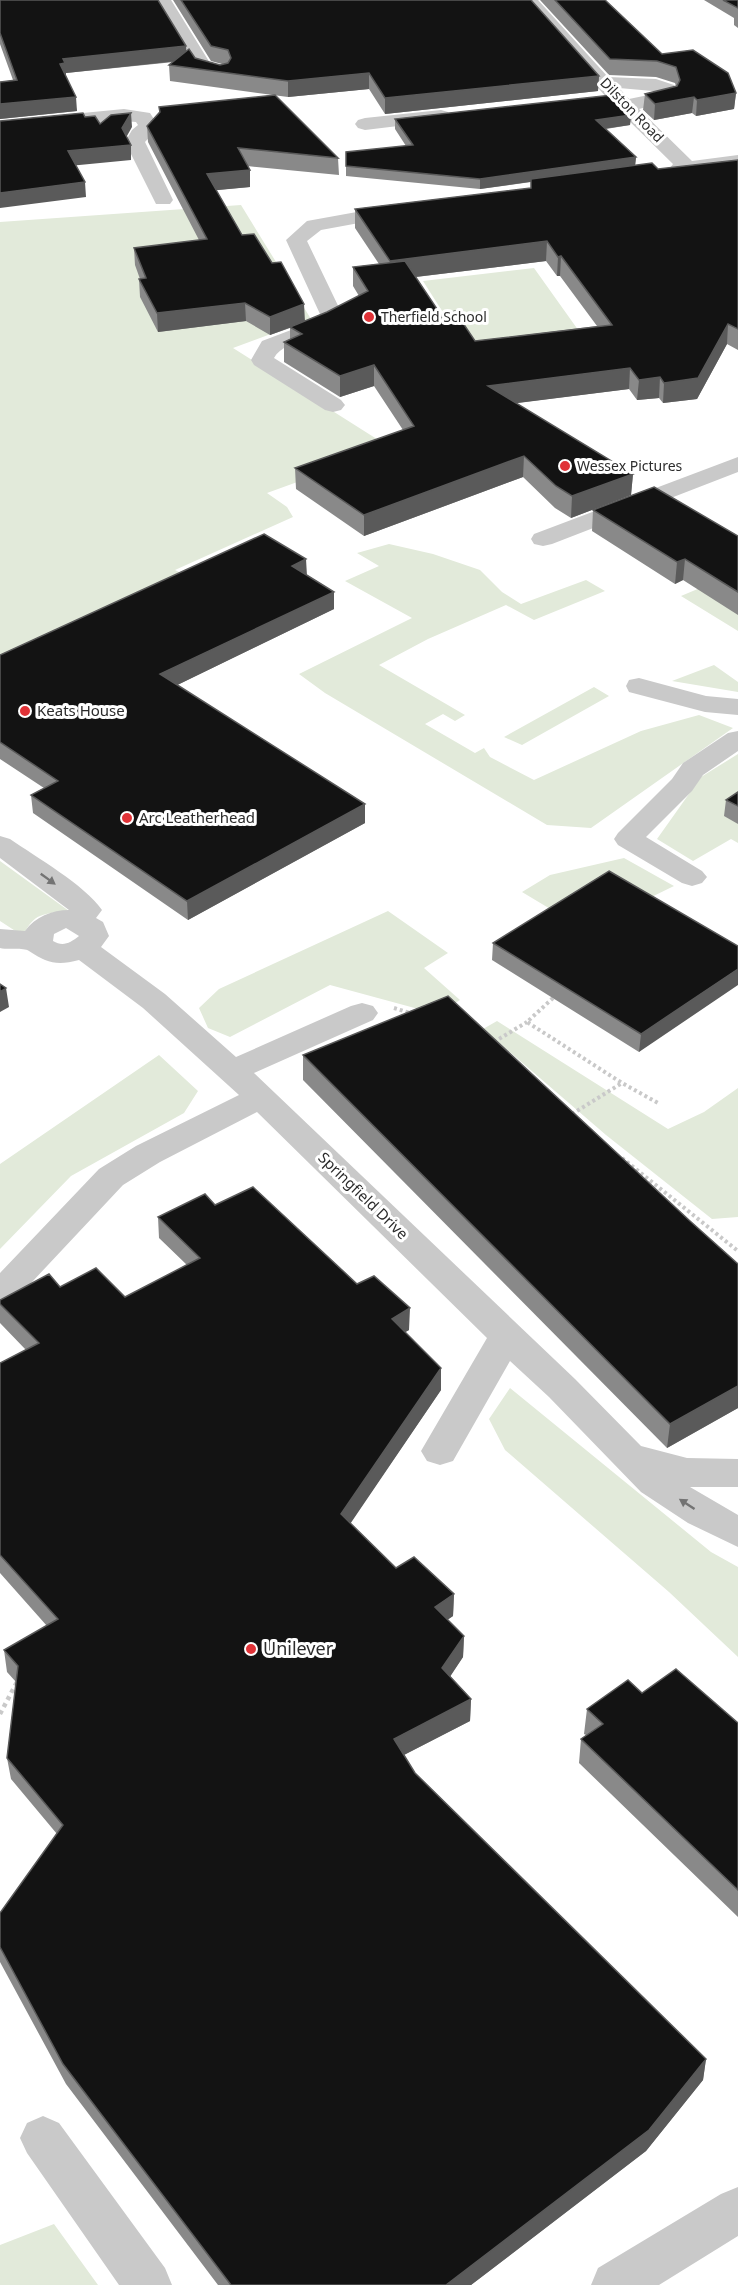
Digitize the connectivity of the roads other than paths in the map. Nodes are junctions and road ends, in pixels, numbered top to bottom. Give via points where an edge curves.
1 (162, 0) edge
2 (528, 0) edge
3 (221, 72) edge
4 (601, 91) junction
5 (621, 101) junction
6 (461, 114) edge
7 (365, 124) dead end
8 (0, 127) edge
9 (738, 161) edge
10 (687, 167) junction
11 (659, 171) edge
12 (163, 200) dead end
13 (416, 208) edge
14 (333, 405) dead end
15 (738, 464) edge
16 (543, 539) dead end
17 (639, 686) dead end
18 (738, 707) edge
19 (738, 739) edge
20 (0, 845) edge
21 (692, 877) dead end
22 (81, 935) junction
23 (0, 938) edge
24 (362, 1013) dead end
25 (231, 1071) junction
26 (261, 1097) junction
27 (0, 1297) edge
28 (506, 1336) junction
29 (440, 1451) dead end
30 (631, 1456) junction
31 (738, 1473) edge
32 (738, 1532) edge
33 (43, 2138) dead end
34 (738, 2210) edge
35 (148, 2285) edge
36 (615, 2285) edge

1 - 3 street via 203,67
2 - 4 street, Dilston Road
4 - 5 street
4 - 5 street via 656,85 667,88 667,96 652,101
5 - 10 street, Dilston Road
6 - 7 street
8 - 12 street via 124,115 143,117 149,127 135,142
9 - 10 street
10 - 11 street
13 - 14 street via 314,225 296,240 332,316 315,329 270,346 262,360
15 - 16 street
17 - 18 street via 705,704
19 - 21 street via 693,769 628,839
20 -> 22 street via 87,910
22 - 23 street via 70,953 54,953 37,941
22 - 25 street, Springfield Drive
24 - 25 street
25 - 26 street, Springfield Drive
26 - 27 street via 111,1177
26 - 28 street, Springfield Drive
28 - 29 street
28 - 30 street, Springfield Drive
30 - 31 street, Springfield Drive via 664,1470 703,1475
32 -> 30 street, Springfield Drive via 654,1482
33 - 35 street
34 - 36 street

